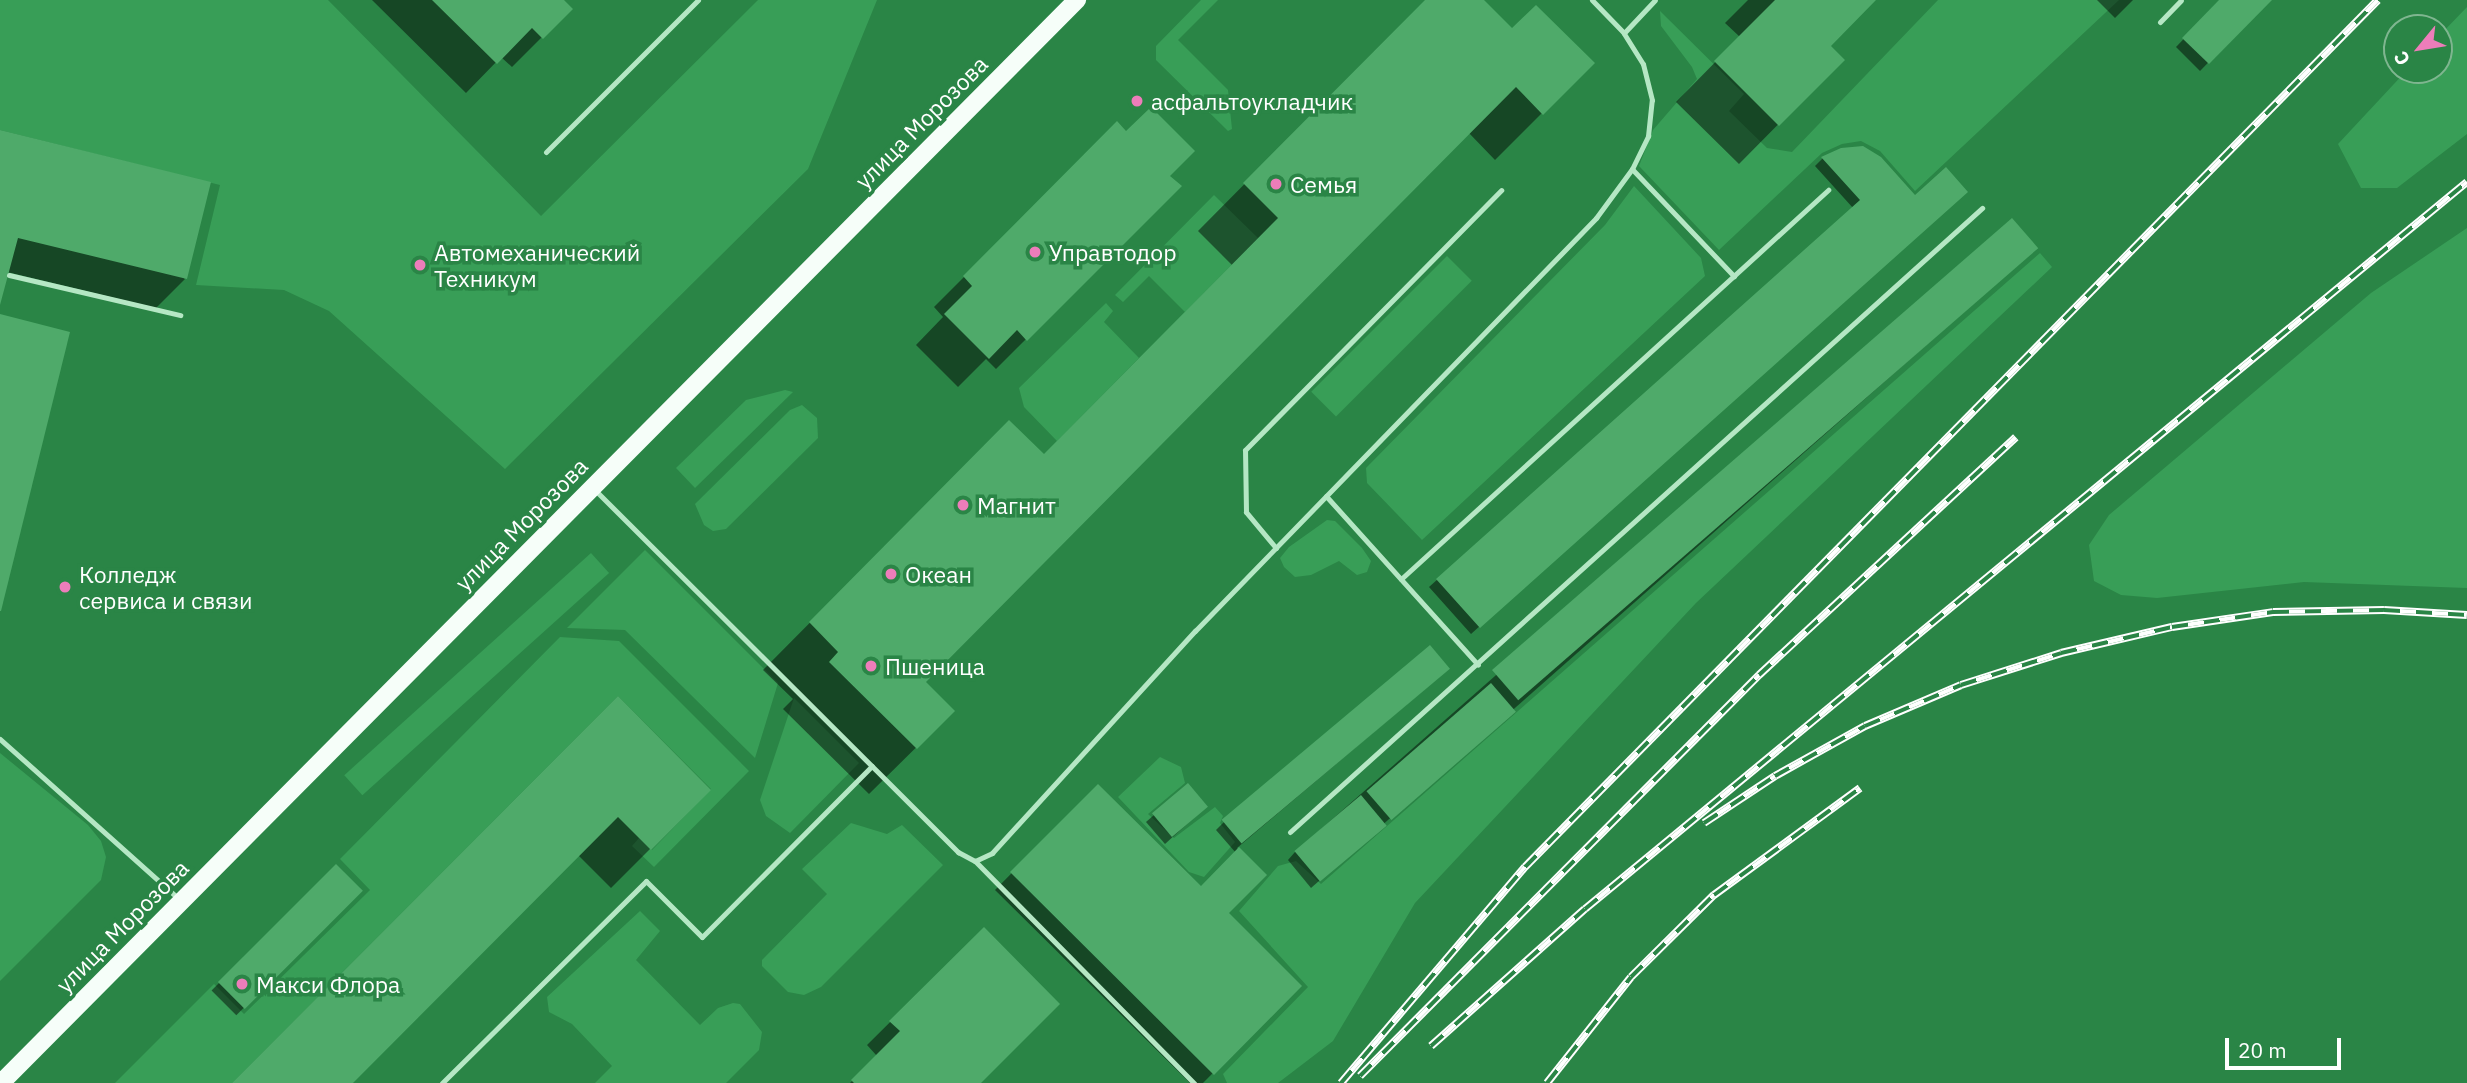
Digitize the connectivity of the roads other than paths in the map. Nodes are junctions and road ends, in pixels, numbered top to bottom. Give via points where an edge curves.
1 (698, 0) edge
2 (1077, 0) edge
3 (1591, 0) edge
4 (1655, 0) edge
5 (2181, 0) edge
6 (2161, 22) dead end
7 (1624, 33) junction
8 (545, 152) dead end
9 (1632, 169) junction
10 (1501, 190) dead end
11 (1828, 191) dead end
12 (1982, 208) dead end
13 (9, 275) dead end
14 (1734, 276) junction
15 (180, 315) dead end
16 (592, 487) junction
17 (1326, 496) junction
18 (1276, 548) junction
19 (1401, 579) junction
20 (1478, 665) junction
21 (0, 740) edge
22 (872, 766) junction
23 (1290, 832) dead end
24 (975, 861) junction
25 (181, 901) junction
26 (1, 1083) edge
27 (442, 1083) edge
28 (1195, 1083) edge

1 - 8 lane
2 - 16 main road, улица Морозова
3 - 7 lane
4 - 7 lane
5 - 6 lane
7 - 9 lane via 1643,64 1651,100 1648,136
9 - 14 lane
9 - 17 lane via 1597,218
10 - 18 lane via 1245,450 1246,512
11 - 14 lane
12 - 20 lane
13 - 15 lane
14 - 19 lane
16 - 22 lane
16 - 25 main road, улица Морозова
17 - 18 lane
17 - 19 lane
18 - 24 lane via 992,853
19 - 20 lane
20 - 23 lane
21 - 25 lane
22 - 24 lane via 958,852
22 - 27 lane via 702,937 646,881
24 - 28 lane
25 - 26 main road, улица Морозова

